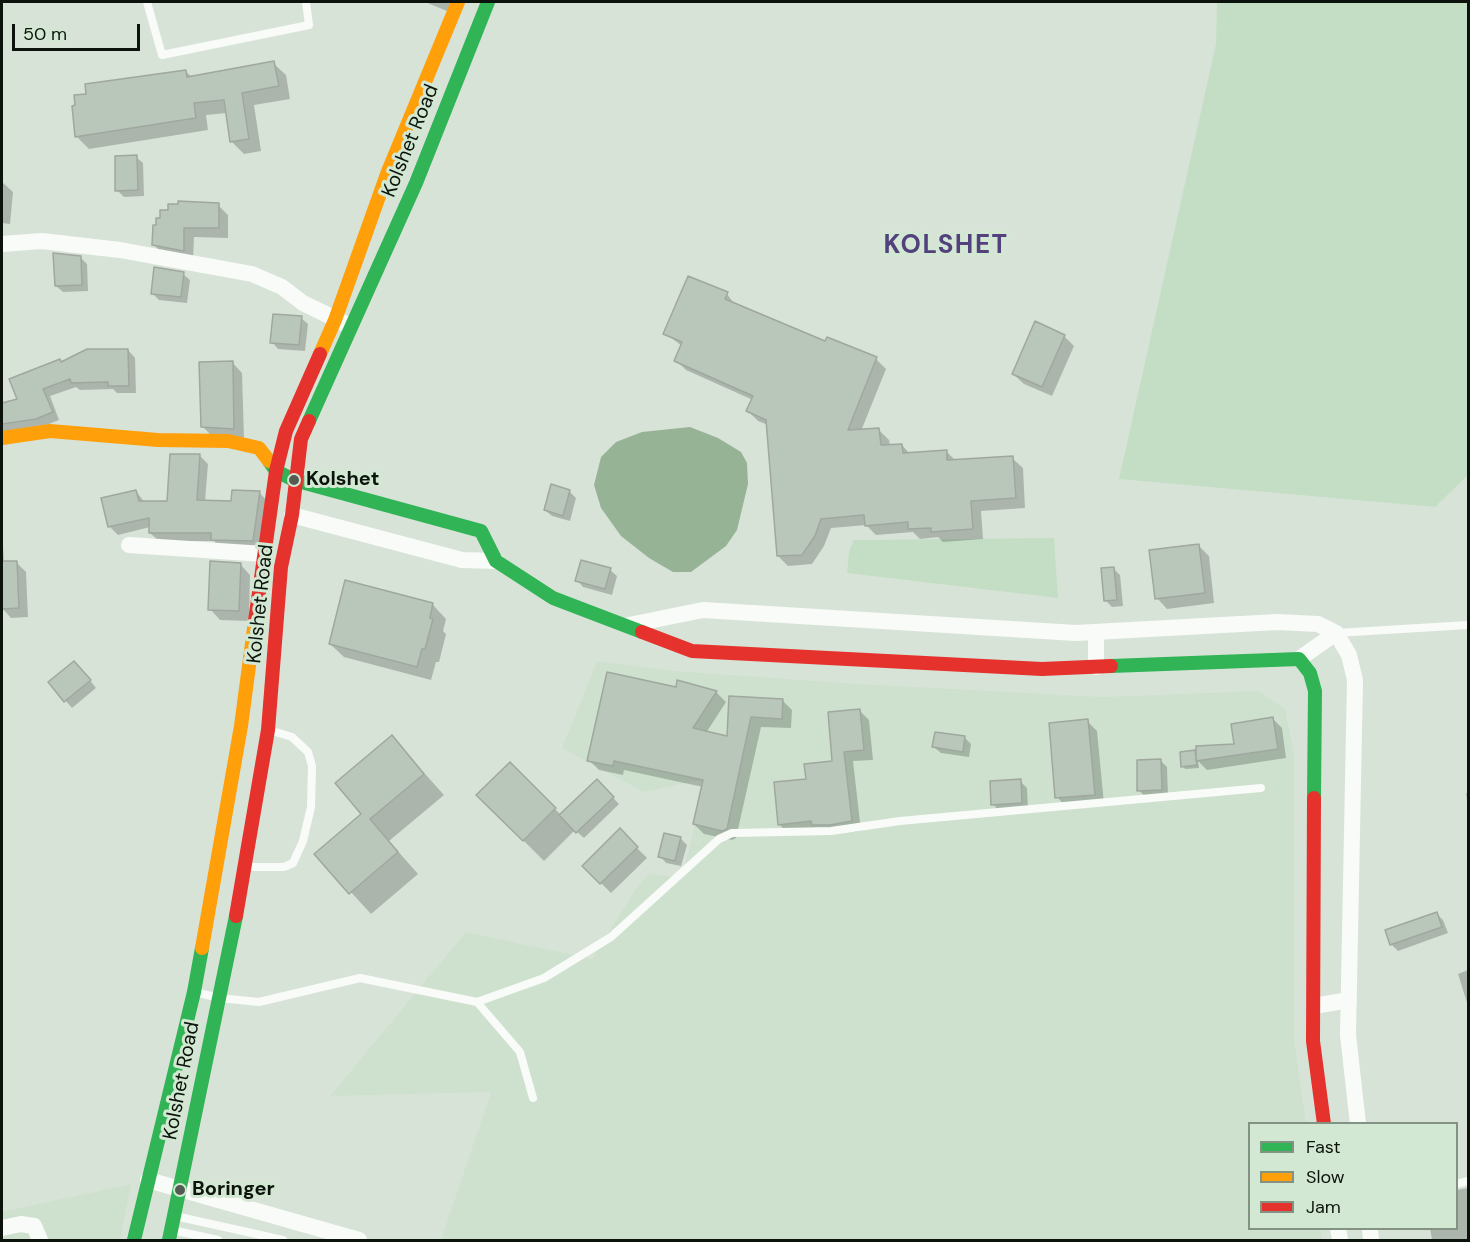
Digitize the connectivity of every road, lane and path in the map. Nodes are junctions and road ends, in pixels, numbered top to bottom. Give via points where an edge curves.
1 (147, 2) edge
2 (306, 2) edge
3 (458, 2) edge
4 (488, 2) edge
5 (2, 243) edge
6 (335, 320) junction
7 (354, 326) junction
8 (2, 438) edge
9 (276, 471) junction
10 (294, 480) junction
11 (292, 515) junction
12 (129, 545) dead end
13 (264, 554) junction
14 (496, 561) junction
15 (1468, 625) edge
16 (629, 626) junction
17 (1096, 632) junction
18 (1336, 633) junction
19 (1299, 659) junction
20 (1096, 667) junction
21 (241, 726) junction
22 (268, 730) junction
23 (1261, 788) dead end
24 (246, 867) junction
25 (194, 992) junction
26 (219, 998) junction
27 (1349, 1000) junction
28 (477, 1002) junction
29 (1314, 1006) junction
30 (532, 1098) dead end
31 (1324, 1122) edge
32 (1358, 1122) edge
33 (148, 1180) junction
34 (180, 1190) junction
35 (2, 1228) edge
36 (172, 1229) edge
37 (273, 1239) edge
38 (40, 1240) edge
39 (134, 1240) edge
40 (218, 1240) edge
41 (283, 1240) edge
42 (359, 1240) edge

1 - 2 lane via 162,55 309,25
3 - 6 street, Kolshet Road via 387,174
4 - 7 street, Kolshet Road
5 - 6 street via 42,241 120,250 252,274 282,287
6 - 7 street
6 - 9 street, Kolshet Road via 286,430
7 - 10 street, Kolshet Road via 302,439
8 - 9 street via 50,432 228,441 260,448
9 - 10 street
9 - 13 street, Kolshet Road
10 - 11 street, Kolshet Road
10 - 14 street via 481,531
11 - 14 street via 462,560
11 - 22 street, Kolshet Road via 281,567
12 - 13 street
13 - 21 street, Kolshet Road
14 - 16 street via 553,598
15 - 18 lane
16 - 17 street via 703,610
16 - 20 street via 692,651 1042,669
17 - 18 street via 1277,622 1318,624
17 - 20 street
18 - 19 street
18 - 27 street via 1349,655 1355,680
19 - 20 street
19 - 29 street via 1310,673 1315,692
21 - 22 street
21 - 25 street, Kolshet Road
22 - 24 street, Kolshet Road
22 - 24 lane via 292,737 308,752 312,766 311,807 293,862 284,867
23 - 28 lane via 900,820 831,831 732,833 718,839 611,937 544,978
24 - 26 street, Kolshet Road
25 - 26 lane
25 - 33 street, Kolshet Road
26 - 28 lane via 259,1002 360,978
26 - 34 street, Kolshet Road
27 - 29 street
27 - 32 street via 1348,1035
28 - 30 lane via 520,1052
29 - 31 street via 1313,1041
33 - 34 street
33 - 39 street, Kolshet Road
34 - 36 street, Kolshet Road
34 - 42 street
35 - 38 street via 34,1226
36 - 37 lane
36 - 40 lane
37 - 41 lane

